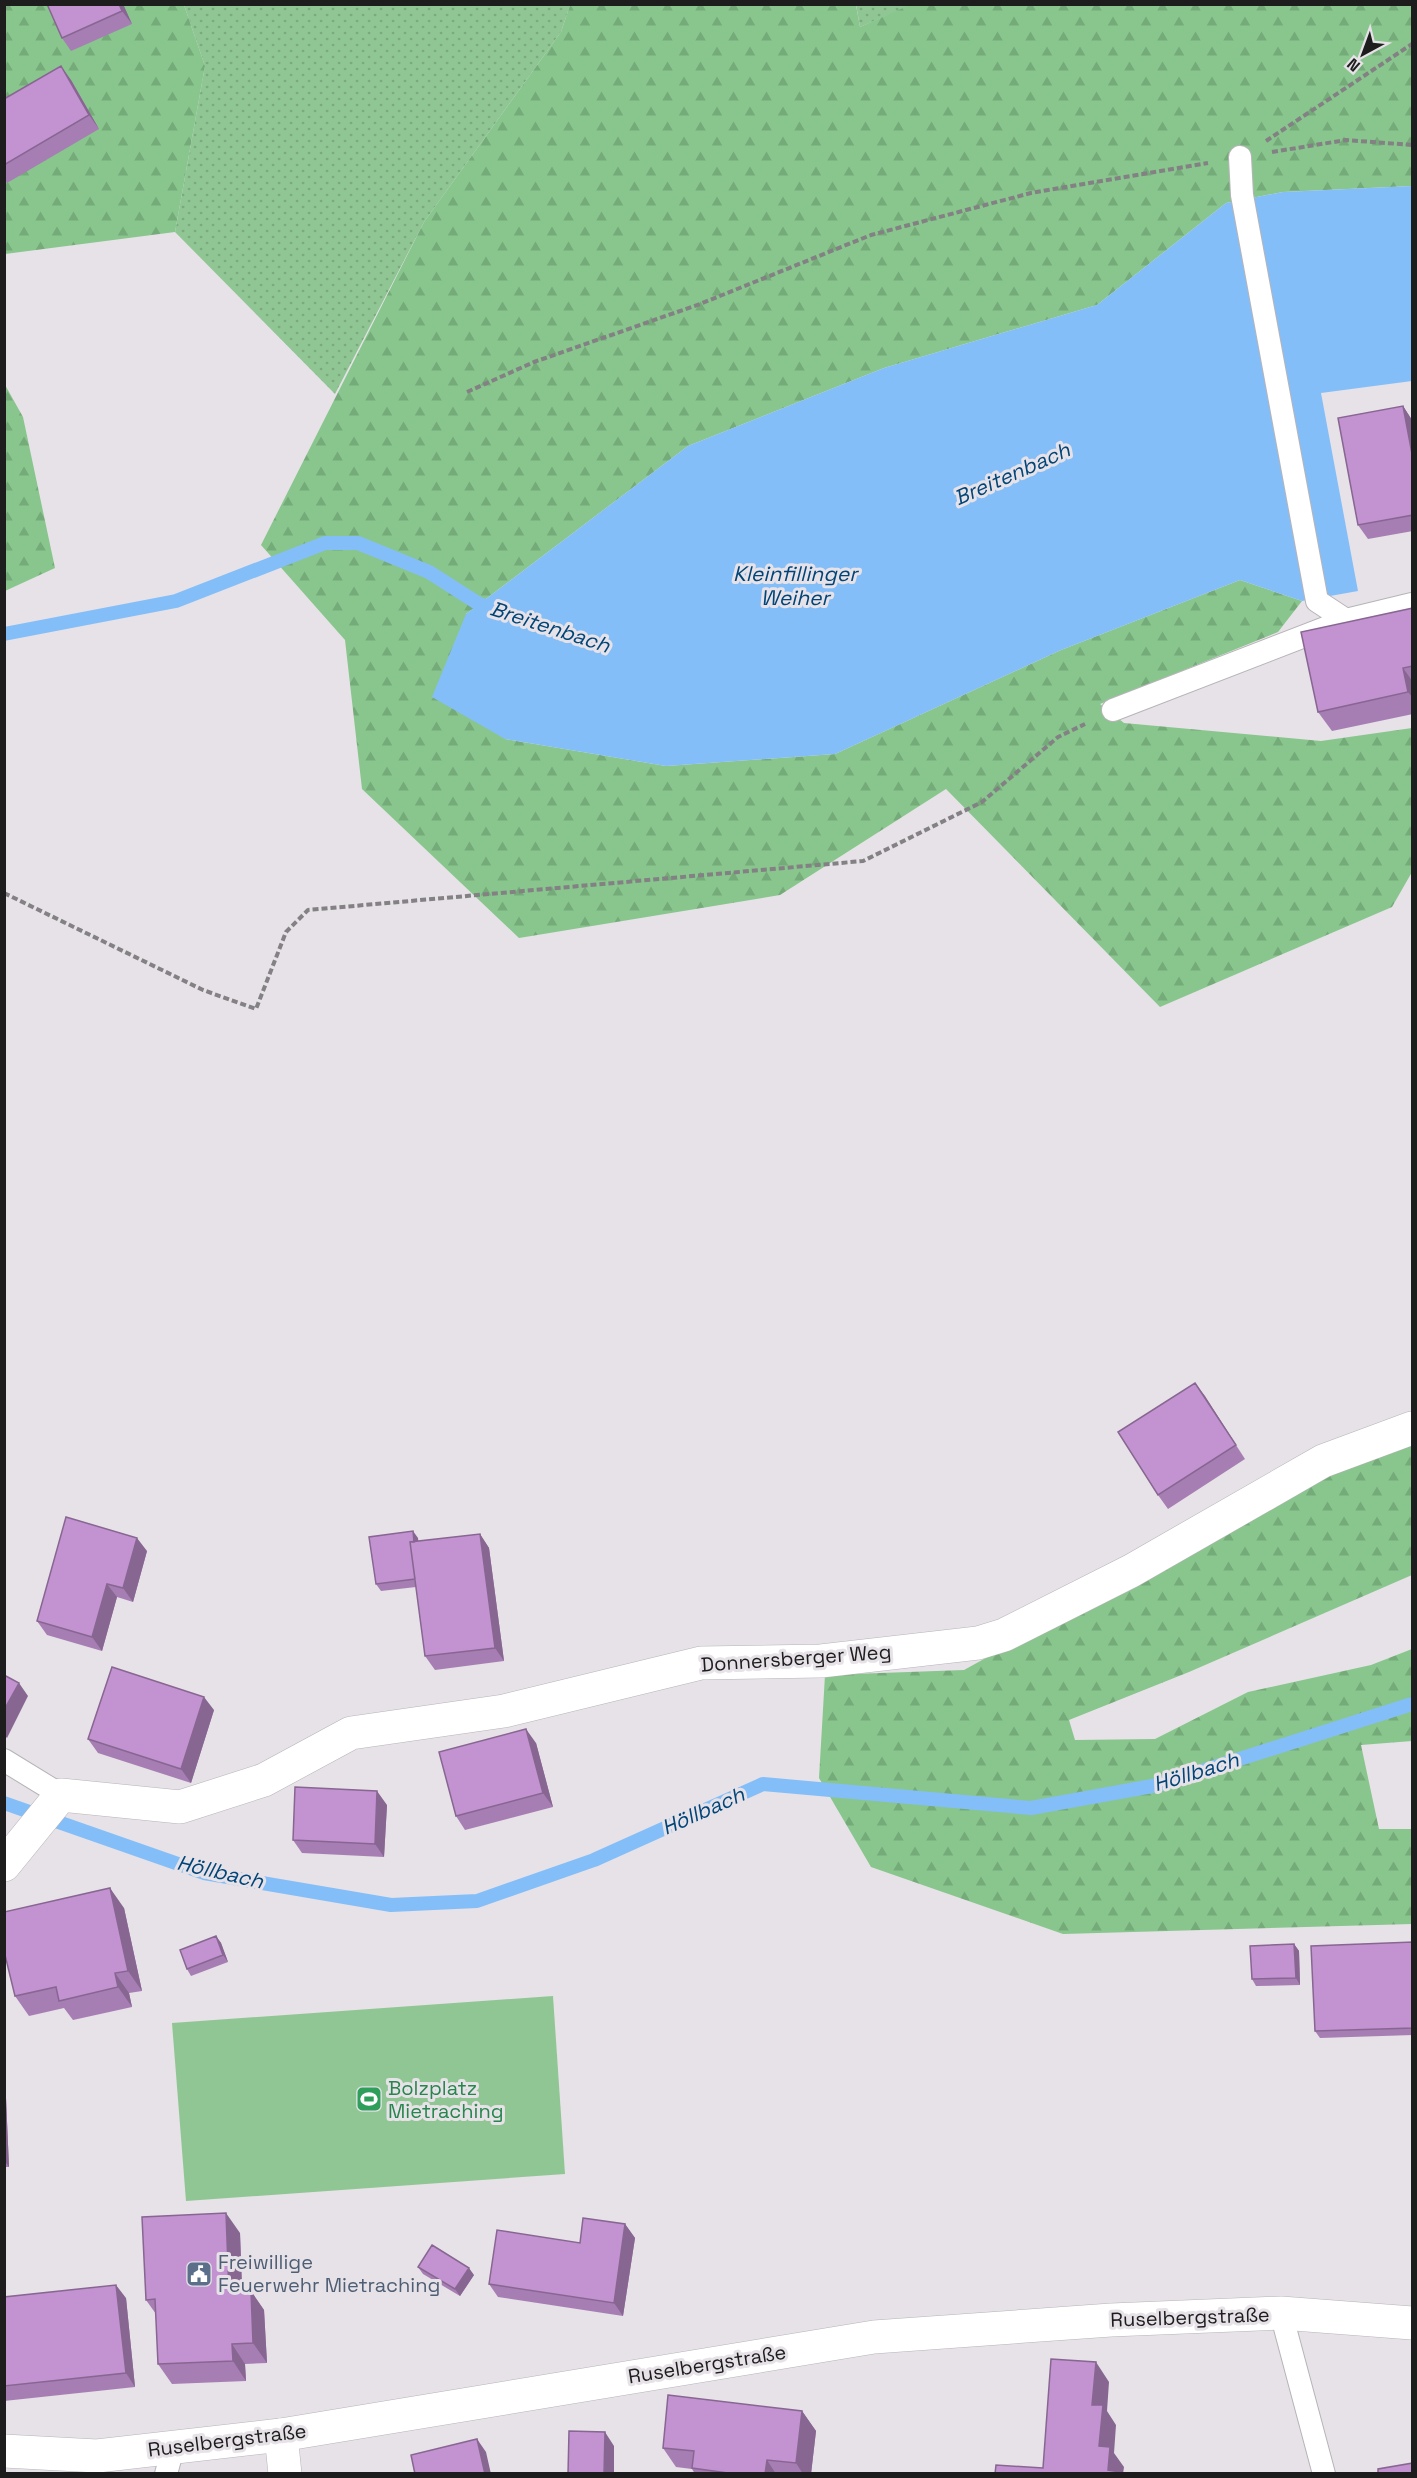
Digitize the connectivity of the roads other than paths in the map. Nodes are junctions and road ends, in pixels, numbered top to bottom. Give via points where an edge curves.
1 (1240, 157) road end
2 (1413, 604) edge
3 (1346, 620) junction
4 (1113, 710) road end
5 (1413, 1428) edge
6 (4, 1760) edge
7 (60, 1796) junction
8 (14, 1852) edge
9 (1281, 2313) junction
10 (1413, 2323) edge
11 (281, 2434) junction
12 (4, 2451) edge
13 (170, 2461) edge
14 (285, 2474) edge
15 (1324, 2474) edge

1 - 3 lane via 1242,195 1317,601
2 - 3 lane
3 - 4 lane
5 - 7 street, Donnersberger Weg via 1323,1461 1131,1572 1004,1635 978,1643 820,1661 701,1663 504,1711 351,1733 264,1780 180,1807
6 - 7 lane
7 - 8 street
9 - 10 street, Ruselbergstraße
9 - 11 street, Ruselbergstraße via 1111,2320 874,2337
9 - 15 lane
11 - 13 street, Ruselbergstraße
11 - 14 street
12 - 13 street, Ruselbergstraße

